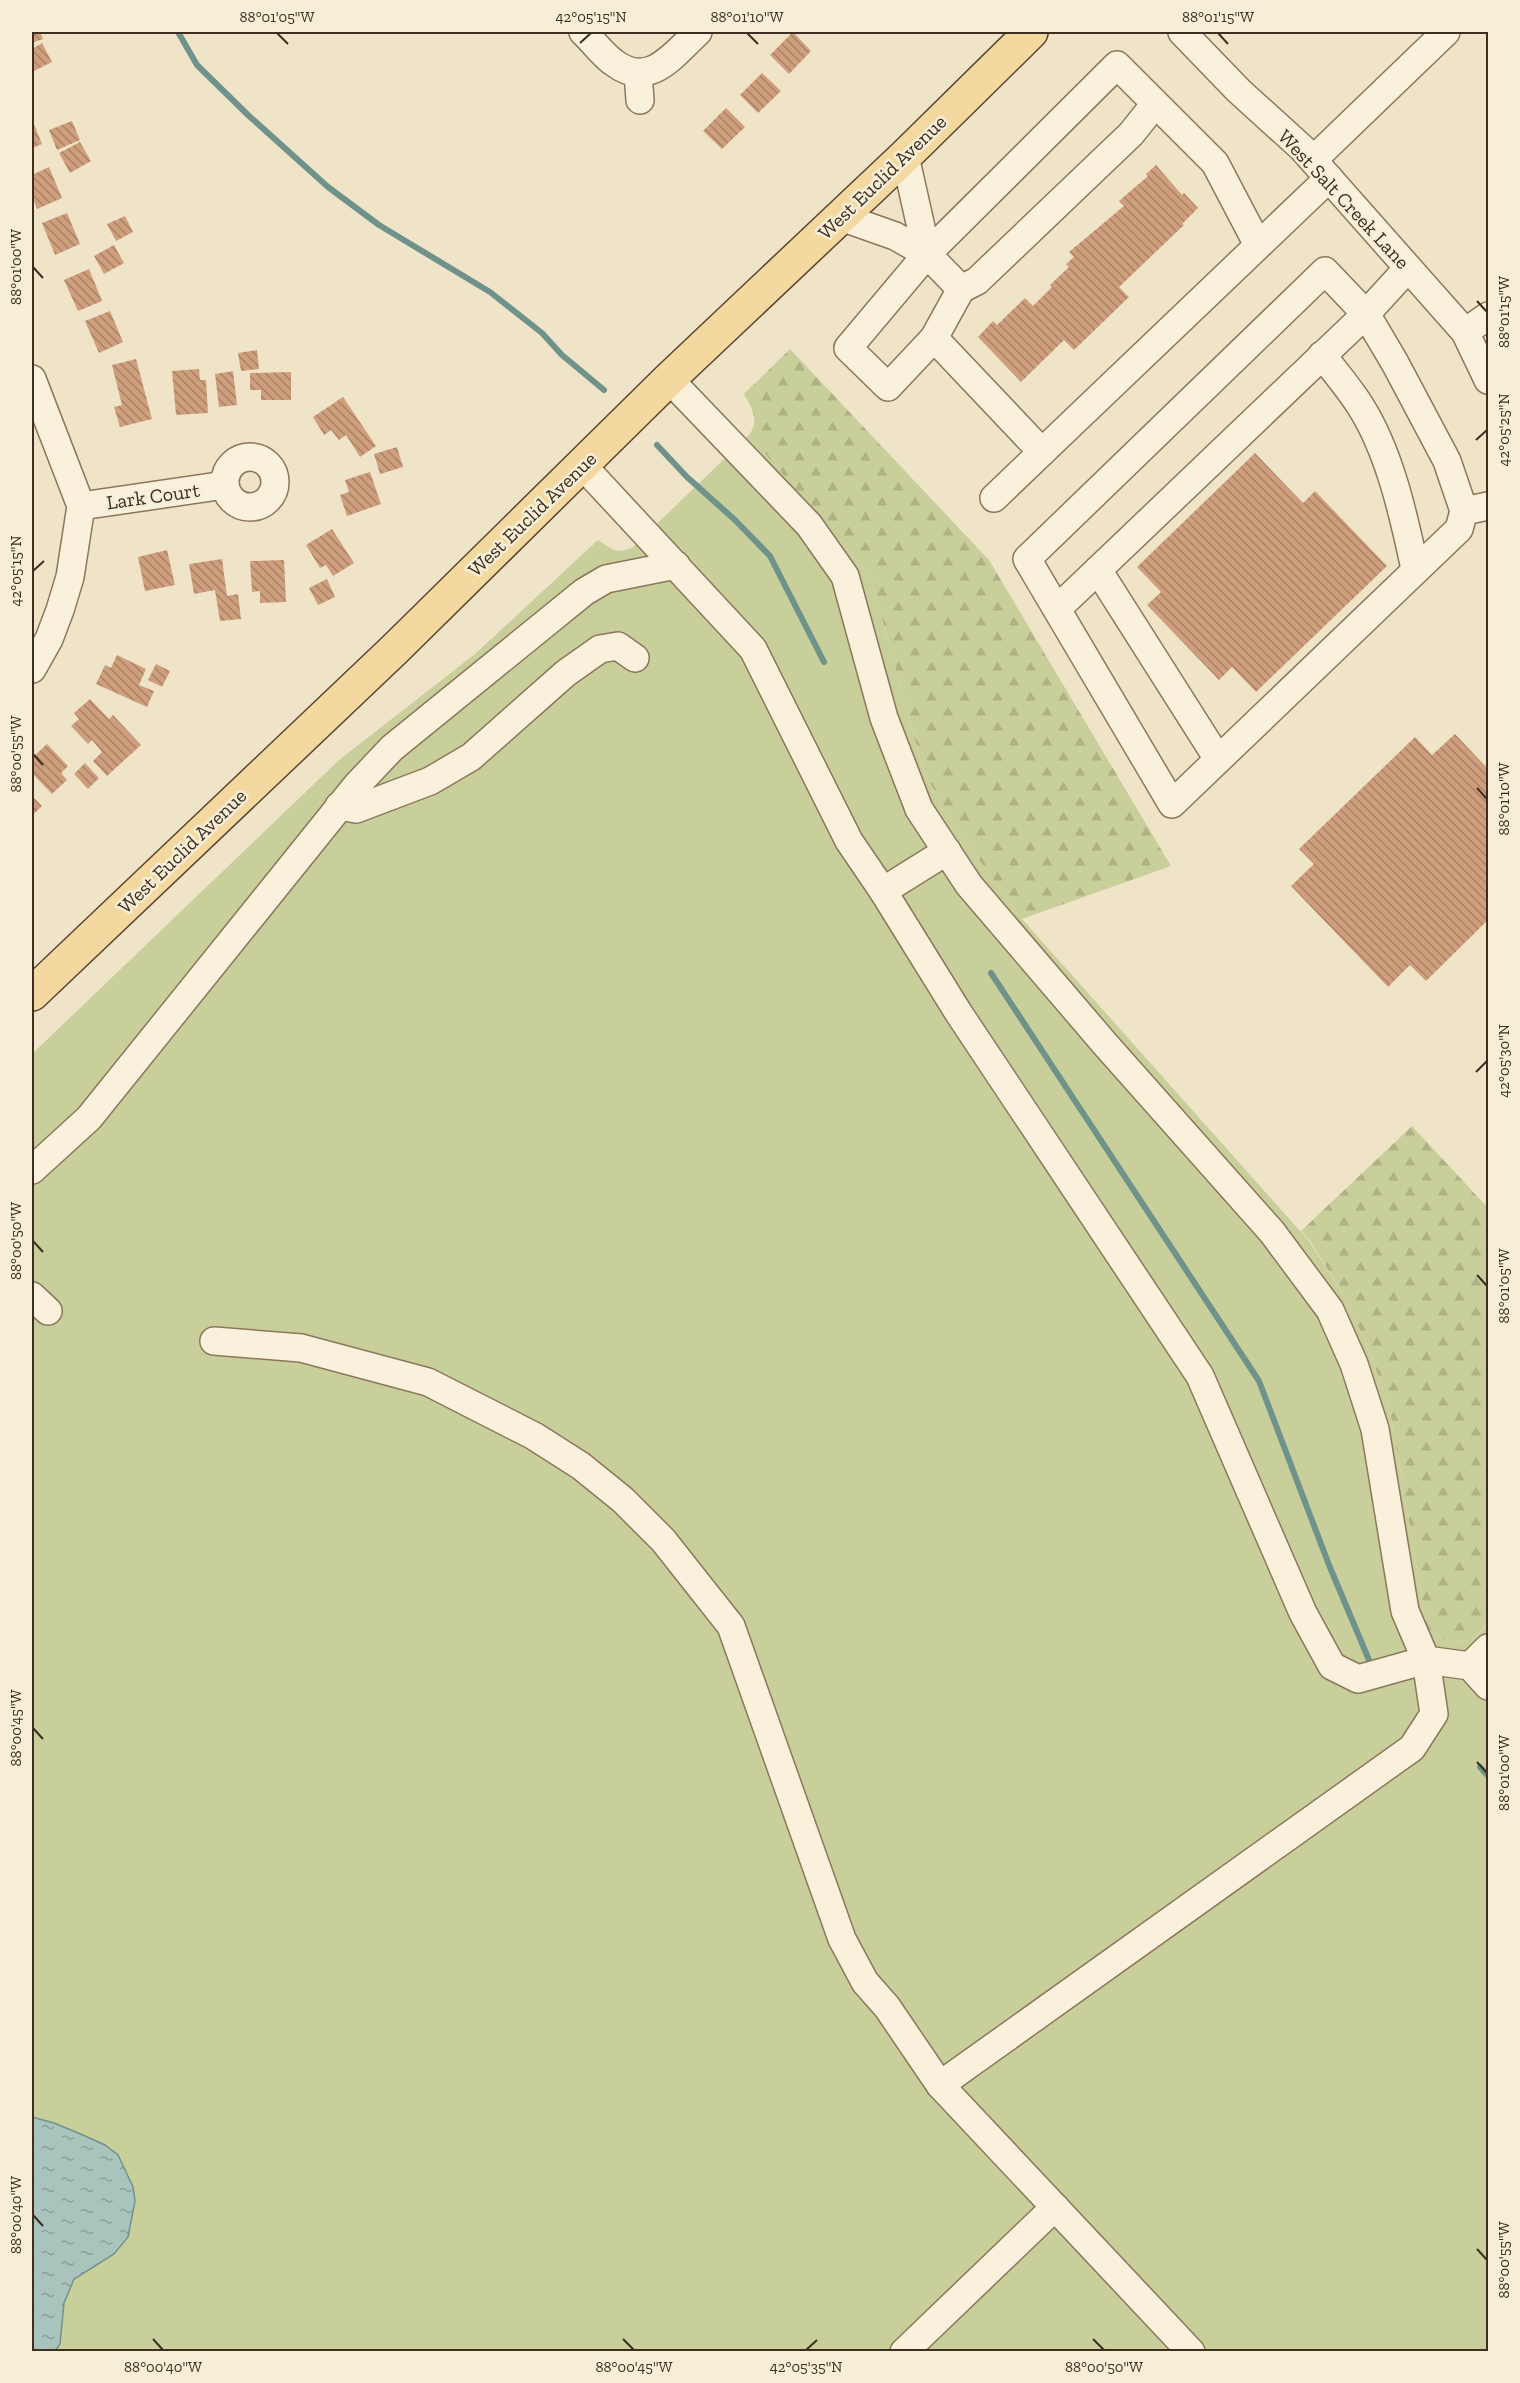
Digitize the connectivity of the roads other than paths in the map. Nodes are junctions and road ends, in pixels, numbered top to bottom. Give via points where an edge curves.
1 (583, 32) edge
2 (698, 32) edge
3 (1031, 32) edge
4 (1182, 32) edge
5 (1446, 32) edge
6 (638, 73) junction
7 (640, 100) dead end
8 (1155, 104) junction
9 (905, 156) junction
10 (1321, 169) junction
11 (841, 217) junction
12 (1258, 245) junction
13 (927, 254) junction
14 (1408, 268) junction
15 (961, 289) junction
16 (1366, 314) junction
17 (1488, 316) edge
18 (1465, 332) junction
19 (934, 338) junction
20 (1322, 355) junction
21 (32, 379) edge
22 (669, 379) junction
23 (1488, 380) edge
24 (1042, 452) junction
25 (582, 465) junction
26 (225, 486) dead end
27 (994, 498) dead end
28 (81, 506) junction
29 (1476, 509) edge
30 (676, 565) junction
31 (1415, 569) junction
32 (1098, 570) junction
33 (1057, 609) junction
34 (634, 658) dead end
35 (32, 669) edge
36 (1218, 759) junction
37 (339, 806) junction
38 (947, 852) junction
39 (883, 891) junction
40 (32, 994) edge
41 (32, 1170) edge
42 (214, 1341) dead end
43 (1479, 1657) edge
44 (1426, 1660) junction
45 (1488, 1686) edge
46 (940, 2085) junction
47 (1055, 2207) junction
48 (904, 2352) edge
49 (1191, 2352) edge

1 - 6 street via 613,62
2 - 6 street via 665,63
3 - 9 main road, West Euclid Avenue
4 - 10 street, West Salt Creek Lane
5 - 10 street
6 - 7 street
8 - 12 street via 1215,163
8 - 13 street via 1117,65
8 - 15 street via 1114,151 977,281
9 - 11 main road, West Euclid Avenue
9 - 13 street
10 - 12 street
10 - 14 street, West Salt Creek Lane
11 - 13 street via 895,236
11 - 22 main road, West Euclid Avenue
12 - 24 street
13 - 15 street
13 - 19 street via 848,348 888,387
14 - 16 street
14 - 18 street, West Salt Creek Lane
15 - 19 street
16 - 20 street
16 - 29 street
16 - 33 street via 1325,271 1027,559
17 - 18 street
18 - 23 street, West Salt Creek Lane
19 - 24 street
20 - 31 street via 1362,407 1381,449 1402,507
20 - 32 street
21 - 28 street
22 - 25 main road, West Euclid Avenue
22 - 38 street via 809,525 845,576 884,718 919,809
24 - 27 street
25 - 30 street
25 - 40 main road, West Euclid Avenue
26 - 28 street, Lark Court
28 - 35 street via 70,577 50,639
29 - 31 street
30 - 37 street via 606,579 584,592 392,748
30 - 39 street via 753,650 849,841
31 - 36 street
32 - 33 street
32 - 36 street
33 - 36 street via 1172,804
34 - 37 street via 618,646 600,650 566,674 471,758 402,793 356,809
37 - 41 street via 89,1118
38 - 39 street
38 - 44 street via 1010,936 1272,1232 1330,1310 1354,1364 1375,1429 1405,1611
39 - 44 street via 963,1020 1200,1376 1303,1612 1332,1666 1358,1679
42 - 46 street via 301,1348 429,1382 581,1466 663,1540 731,1626 842,1939 865,1982 887,2007
43 - 44 street
43 - 45 street
44 - 46 street via 1434,1714 1412,1748
46 - 47 street
47 - 48 street
47 - 49 street

